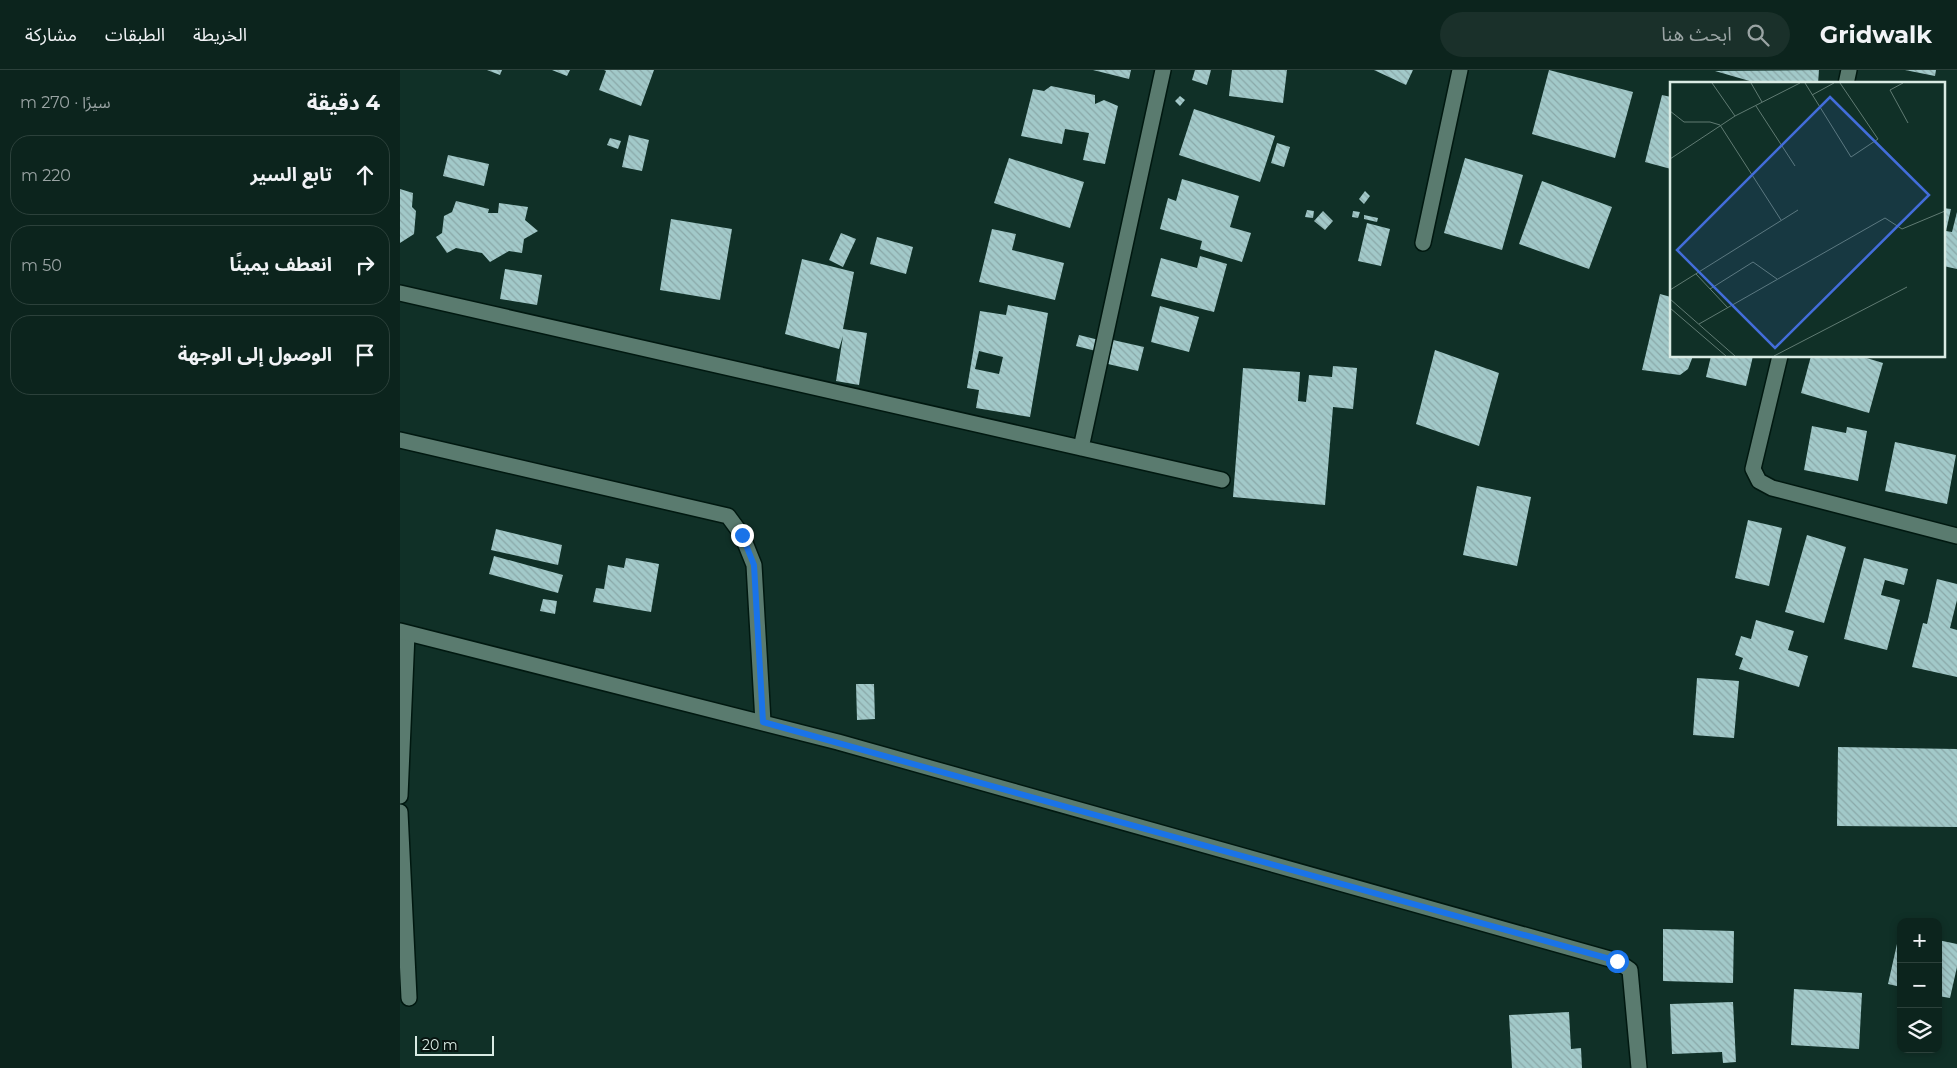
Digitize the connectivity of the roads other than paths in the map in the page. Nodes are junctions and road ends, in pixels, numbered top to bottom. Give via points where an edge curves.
1 (1163, 70) edge
2 (1460, 70) edge
3 (1424, 243) dead end
4 (400, 293) edge
5 (1780, 358) edge
6 (400, 440) edge
7 (1080, 448) junction
8 (1222, 480) dead end
9 (1957, 536) edge
10 (404, 633) edge
11 (763, 722) junction
12 (400, 796) edge
13 (400, 812) edge
14 (408, 998) dead end
15 (1639, 1068) edge

1 - 7 street
2 - 3 street
4 - 7 street
5 - 9 street via 1753,469 1759,481 1772,488
6 - 11 street via 728,516 742,535 754,565
7 - 8 street
10 - 11 street
10 - 12 street
11 - 15 street via 1617,961 1630,970
13 - 14 street

